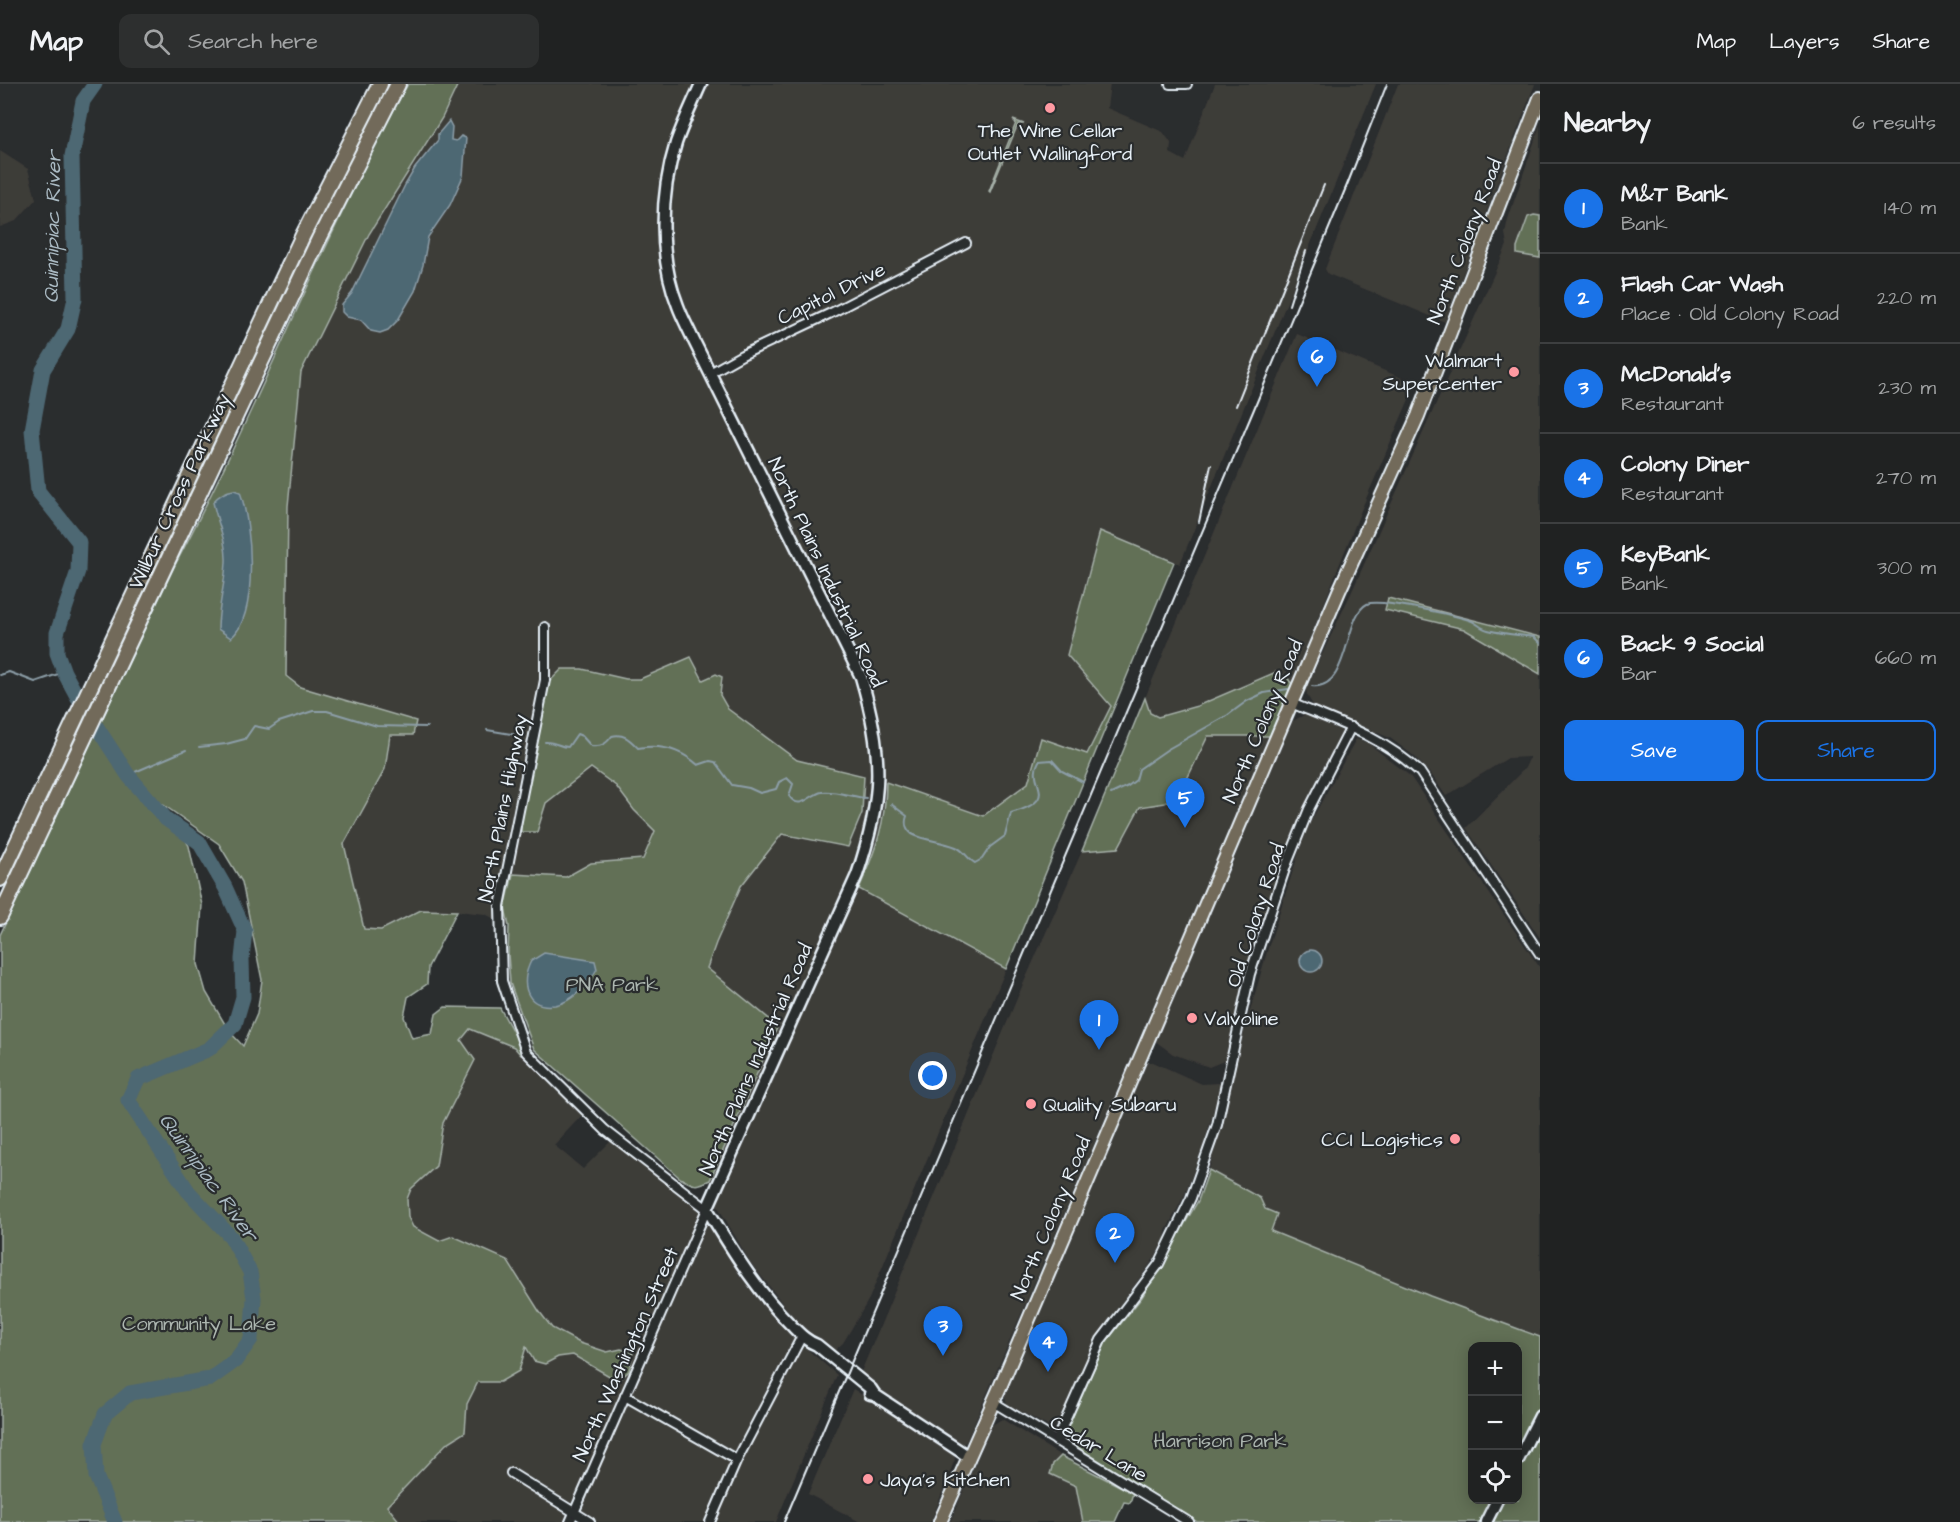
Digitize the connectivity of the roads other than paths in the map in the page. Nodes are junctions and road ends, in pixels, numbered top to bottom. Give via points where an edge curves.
1 (380, 84) edge
2 (398, 84) edge
3 (701, 84) edge
4 (1170, 84) edge
5 (1187, 84) edge
6 (1540, 98) edge
7 (966, 243) dead end
8 (710, 373) junction
9 (545, 627) dead end
10 (1291, 703) junction
11 (1351, 728) junction
12 (0, 879) edge
13 (0, 917) edge
14 (1540, 954) edge
15 (707, 1209) junction
16 (806, 1339) junction
17 (625, 1396) junction
18 (993, 1402) junction
19 (1540, 1416) edge
20 (1056, 1441) junction
21 (1522, 1452) edge
22 (969, 1457) junction
23 (737, 1460) junction
24 (511, 1473) dead end
25 (1495, 1504) edge
26 (574, 1513) junction
27 (570, 1522) edge
28 (590, 1522) edge
29 (710, 1522) edge
30 (940, 1522) edge
31 (1189, 1522) edge
32 (1486, 1522) edge

1 - 12 highway, Wilbur Cross Parkway via 329,181
2 - 13 highway, Wilbur Cross Parkway via 319,239
3 - 8 street, North Plains Industrial Road via 672,160 666,193 665,243 677,305
4 - 5 street
6 - 10 main road, North Colony Road via 1418,416
7 - 8 street, Capitol Drive
8 - 15 street, North Plains Industrial Road via 861,677 871,711 879,770 869,840 857,875
9 - 15 street, North Plains Highway via 545,680 500,906 502,981 526,1052 605,1130
10 - 11 street
10 - 18 main road, North Colony Road
11 - 14 street via 1385,744 1420,772
11 - 20 street, Old Colony Road via 1309,810 1286,866 1250,974 1217,1125 1191,1198 1160,1264 1101,1340
15 - 16 street, North Plains Highway via 754,1284
15 - 17 street, North Washington Street
16 - 22 street, North Plains Highway via 817,1344 875,1395
16 - 23 street
17 - 23 street
17 - 26 street, North Washington Street
18 - 20 street, Cedar Lane
18 - 22 main road, North Colony Road
19 - 21 street
20 - 31 street, Cedar Lane
22 - 30 main road, North Colony Road
23 - 29 street
24 - 26 street
25 - 32 street
26 - 27 street, North Washington Street
26 - 28 street

